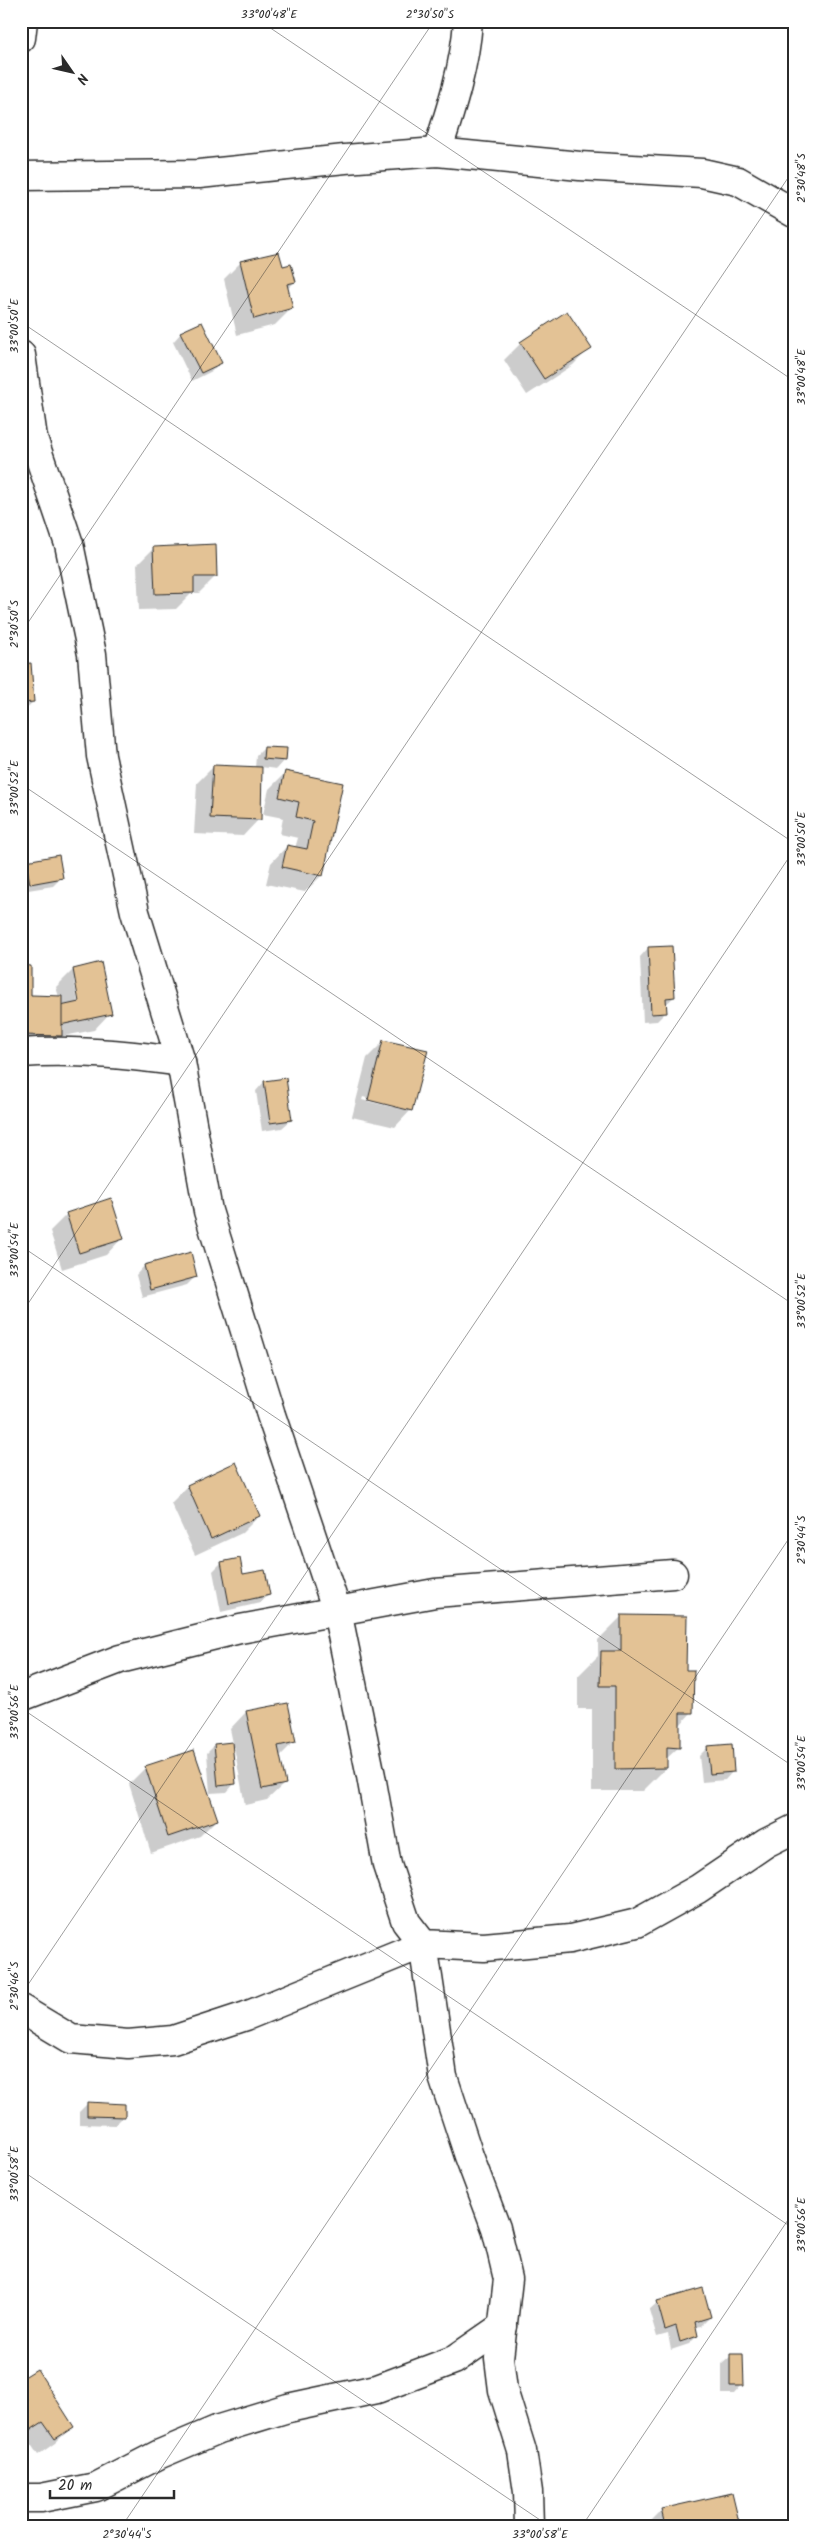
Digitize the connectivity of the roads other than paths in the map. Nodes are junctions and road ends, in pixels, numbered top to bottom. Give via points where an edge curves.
1 (23, 21) edge
2 (468, 21) edge
3 (21, 38) edge
4 (437, 152) junction
5 (21, 176) edge
6 (794, 213) edge
7 (21, 356) edge
8 (27, 438) edge
9 (21, 1052) edge
10 (180, 1062) junction
11 (673, 1574) dead end
12 (337, 1611) junction
13 (21, 1698) edge
14 (794, 1829) edge
15 (423, 1944) junction
16 (21, 2009) edge
17 (503, 2326) junction
18 (21, 2498) edge
19 (529, 2526) edge

1 - 3 street
2 - 4 street via 455,96
4 - 5 street via 199,174
4 - 6 street via 580,166 702,173 738,182
7 - 8 street
8 - 10 street via 68,544 92,654 100,756 136,912
9 - 10 street via 60,1050
10 - 12 street via 208,1211 271,1416
11 - 12 street via 435,1593
12 - 13 street via 240,1629 120,1659
12 - 15 street via 386,1865 406,1922
14 - 15 street via 637,1923 551,1941 484,1947
15 - 16 street via 246,2016 173,2040 128,2044 71,2039
15 - 17 street via 444,2077 496,2228 508,2279
17 - 18 street via 454,2360 377,2389 288,2408 219,2430 160,2454 96,2487 41,2498
17 - 19 street via 499,2358 503,2390 522,2451

